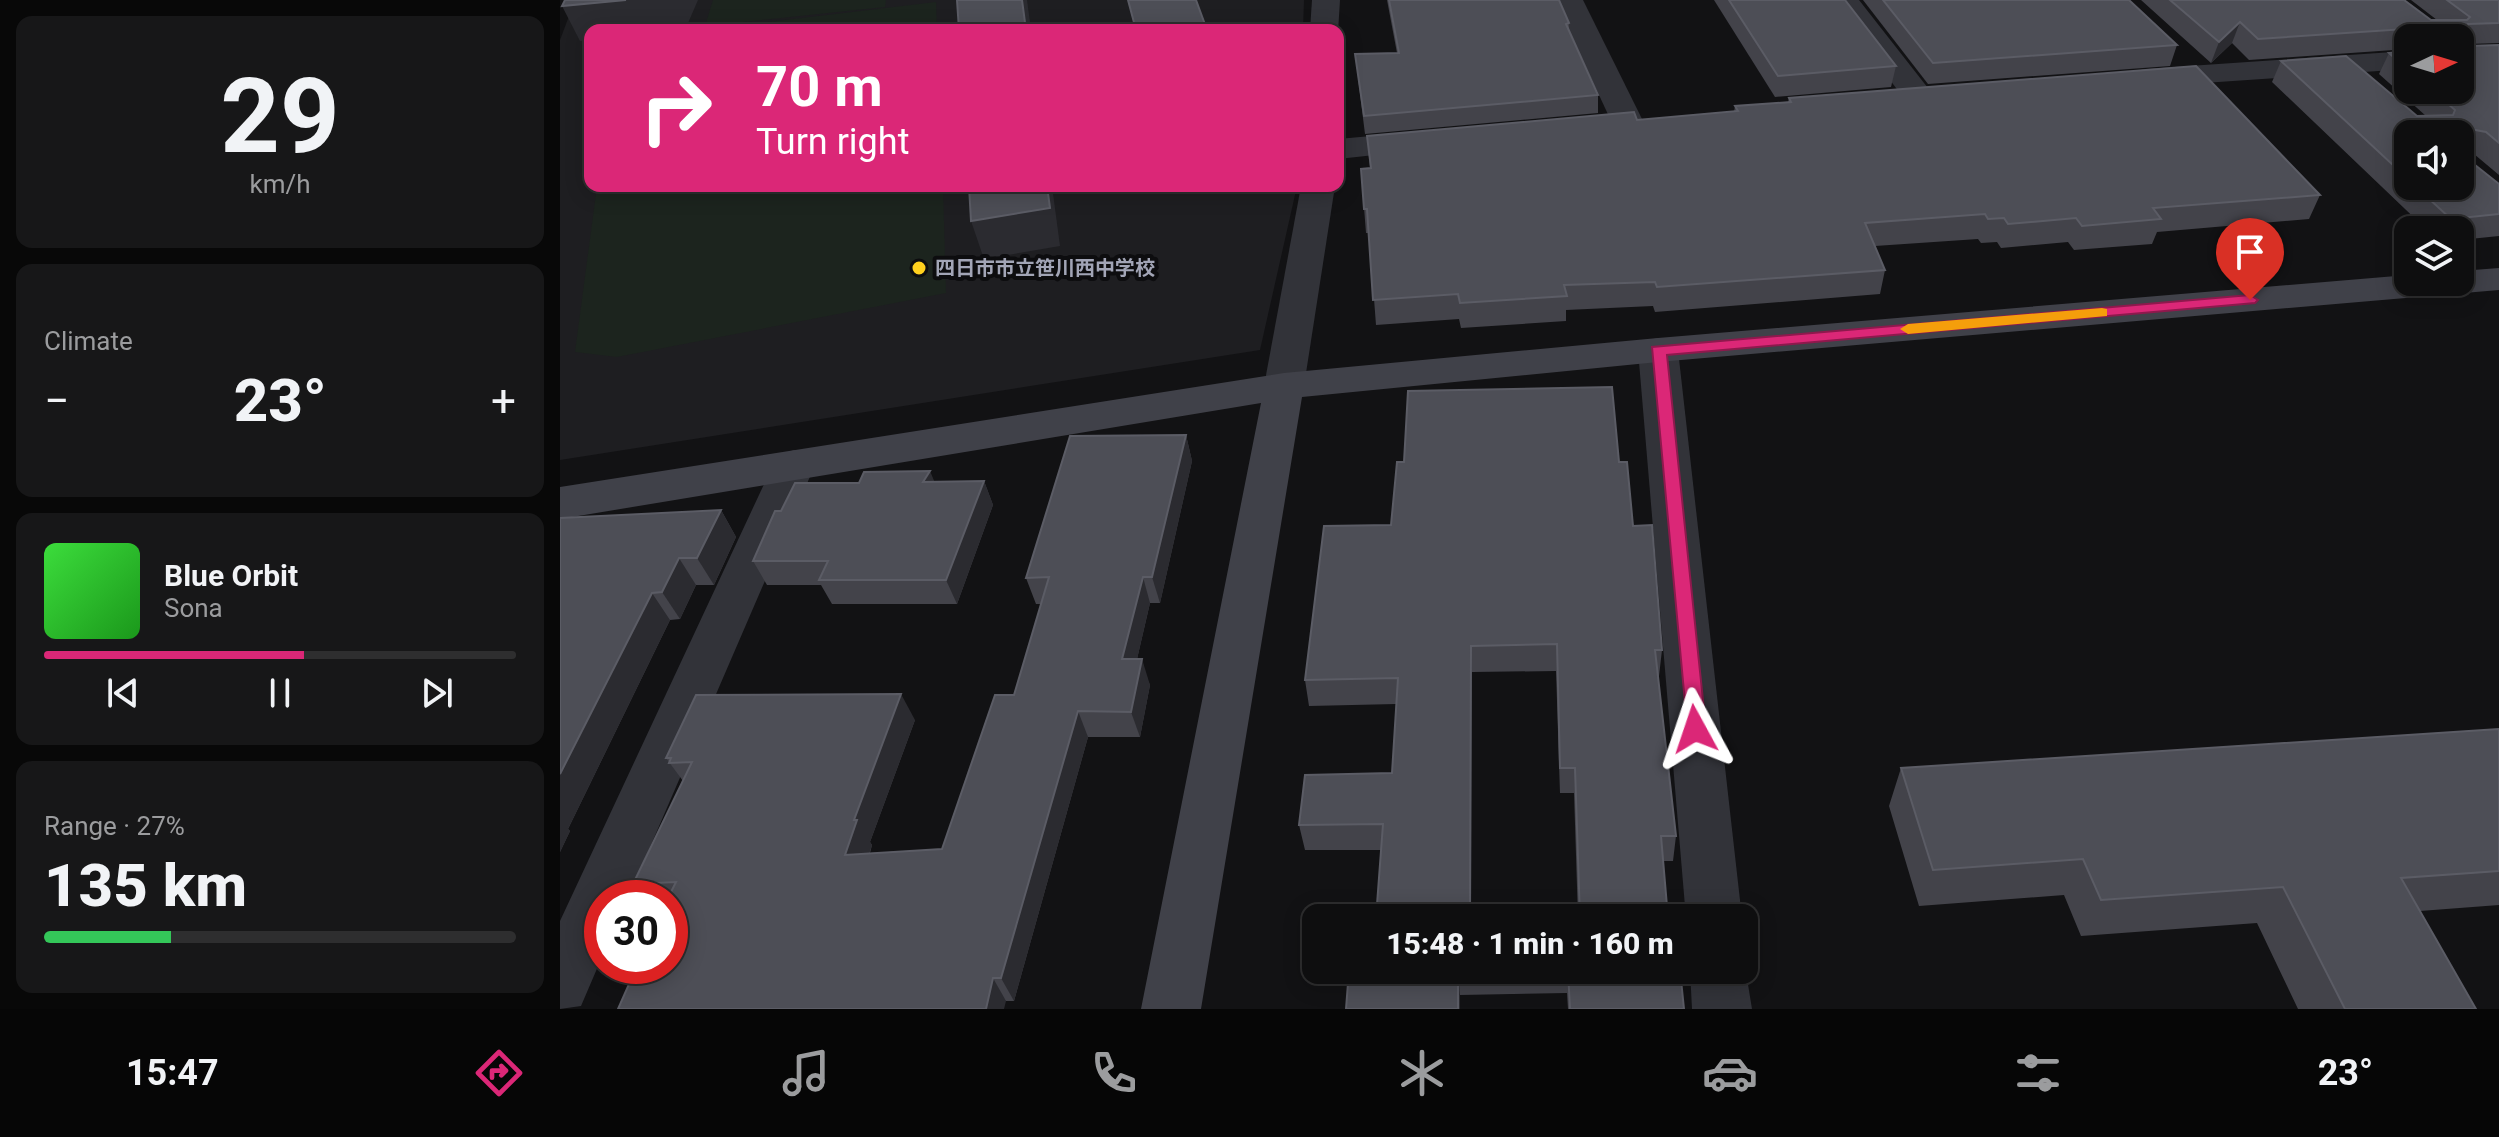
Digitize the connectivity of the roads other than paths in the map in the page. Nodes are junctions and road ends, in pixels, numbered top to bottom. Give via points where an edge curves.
1 (1326, 0) edge
2 (1569, 0) edge
3 (1844, 0) edge
4 (1325, 24) edge
5 (2177, 52) edge
6 (2394, 61) edge
7 (2344, 64) junction
8 (2200, 73) junction
9 (2122, 80) edge
10 (2379, 94) edge
11 (1919, 97) edge
12 (1628, 123) edge
13 (1460, 138) edge
14 (1344, 148) edge
15 (1317, 192) edge
16 (2499, 279) edge
17 (1658, 350) junction
18 (1284, 386) junction
19 (794, 465) junction
20 (560, 503) edge
21 (1713, 904) edge
22 (1720, 984) edge
23 (560, 986) edge
24 (1171, 1009) edge
25 (1722, 1009) edge

1 - 4 street
2 - 12 street
3 - 11 street
5 - 8 street
6 - 7 street
7 - 8 street
7 - 10 street
8 - 9 street
13 - 14 street
15 - 18 street
16 - 17 street
17 - 18 street
17 - 21 street
18 - 19 street
18 - 24 street
19 - 20 street
19 - 23 street
22 - 25 street

